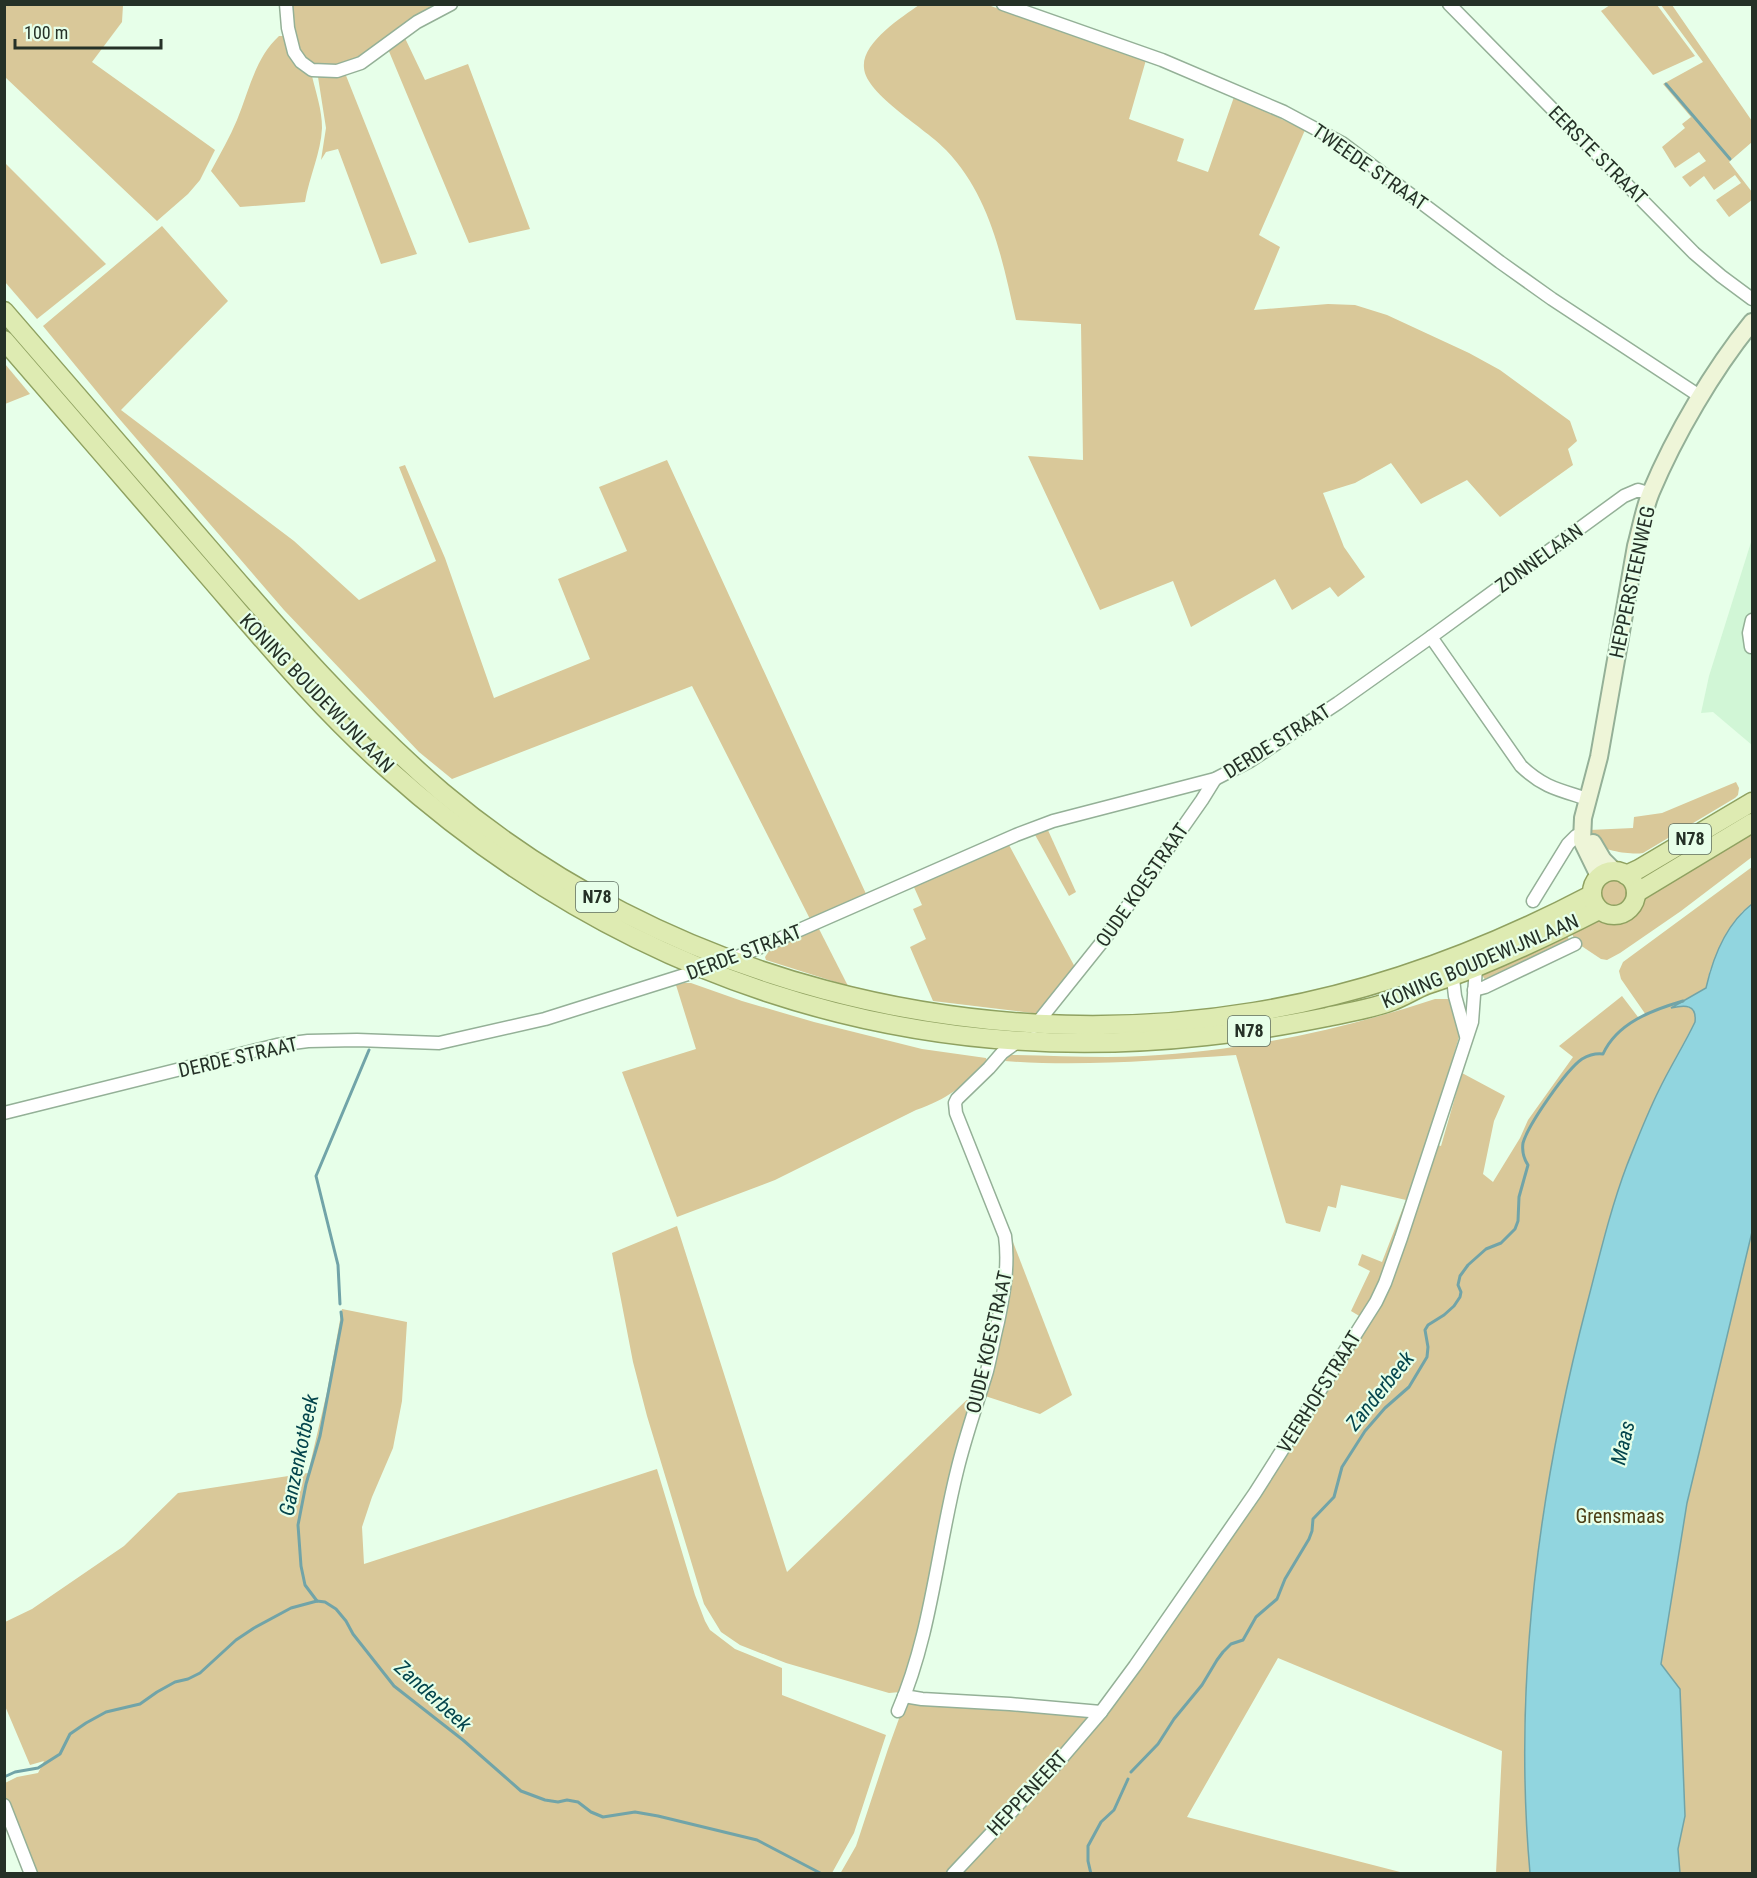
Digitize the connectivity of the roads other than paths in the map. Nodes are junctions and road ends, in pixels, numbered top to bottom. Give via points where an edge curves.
1 (286, 4) edge
2 (451, 4) edge
3 (1003, 4) edge
4 (1449, 4) edge
5 (1752, 299) edge
6 (4, 311) edge
7 (1752, 324) edge
8 (24, 334) junction
9 (7, 343) edge
10 (1701, 397) junction
11 (1651, 494) junction
12 (1752, 620) edge
13 (1431, 637) junction
14 (1751, 647) edge
15 (1215, 779) junction
16 (1588, 799) junction
17 (1752, 801) edge
18 (1752, 823) edge
19 (1584, 832) junction
20 (1613, 874) junction
21 (1636, 893) junction
22 (1533, 900) dead end
23 (1595, 903) junction
24 (1575, 944) dead end
25 (1453, 957) junction
26 (730, 960) junction
27 (1476, 968) junction
28 (703, 970) junction
29 (1452, 976) junction
30 (1474, 990) junction
31 (1038, 1024) junction
32 (1466, 1036) junction
33 (1018, 1042) junction
34 (4, 1113) edge
35 (904, 1696) junction
36 (898, 1711) dead end
37 (1101, 1712) junction
38 (4, 1805) edge
39 (31, 1874) edge
40 (953, 1874) edge

1 - 2 street via 294,52 301,62 312,70 337,71 362,63 417,22
3 - 10 street, TWEEDE STRAAT via 1162,60 1284,112 1342,143 1543,293
4 - 5 street, EERSTE STRAAT via 1695,253
6 - 8 main road, KONING BOUDEWIJNLAAN / N78
7 - 10 street, HEPPERSTEENWEG via 1732,347
8 - 9 street
8 - 26 main road, KONING BOUDEWIJNLAAN / N78 via 273,622 399,754 484,825 573,884 668,934
9 - 28 main road, KONING BOUDEWIJNLAAN / N78 via 268,646 386,768 496,856 564,900
10 - 11 street, HEPPERSTEENWEG
11 - 13 street, ZONNELAAN via 1638,490 1624,496
11 - 16 street, HEPPERSTEENWEG via 1636,546
12 - 14 street
13 - 15 street, DERDE STRAAT via 1308,723
13 - 16 street via 1521,766 1547,786
15 - 26 street, DERDE STRAAT via 1053,821
15 - 31 street, OUDE KOESTRAAT via 1107,937
16 - 19 street, HEPPERSTEENWEG
17 - 20 main road, N78 via 1639,869
18 - 21 main road, N78
19 - 20 street
19 - 22 street via 1569,842
20 - 21 main road via 1635,886
20 - 23 main road via 1592,888
21 - 23 main road, N78 via 1623,914 1611,915
23 - 25 main road, KONING BOUDEWIJNLAAN / N78
23 - 27 main road, KONING BOUDEWIJNLAAN / N78
24 - 30 street
25 - 29 street
25 - 31 main road, KONING BOUDEWIJNLAAN / N78 via 1366,987 1255,1012 1141,1024
26 - 28 street, DERDE STRAAT
26 - 31 main road, KONING BOUDEWIJNLAAN / N78 via 844,995 906,1009
27 - 29 main road, KONING BOUDEWIJNLAAN / N78
27 - 30 street, VEERHOFSTRAAT
28 - 33 main road, KONING BOUDEWIJNLAAN / N78 via 844,1014 955,1035
28 - 34 street, DERDE STRAAT via 544,1019 439,1043 357,1040 277,1045
29 - 32 street
29 - 33 main road, KONING BOUDEWIJNLAAN / N78 via 1390,1002 1259,1030 1139,1042
30 - 32 street, VEERHOFSTRAAT via 1472,1022
31 - 33 street, OUDE KOESTRAAT
32 - 37 street, VEERHOFSTRAAT via 1401,1238 1376,1302 1255,1493
33 - 35 street, OUDE KOESTRAAT via 1002,1053 955,1104 1005,1236 1007,1268 987,1369 957,1471 932,1594
35 - 36 street
35 - 37 street
37 - 40 street, HEPPENEERT
38 - 39 street

